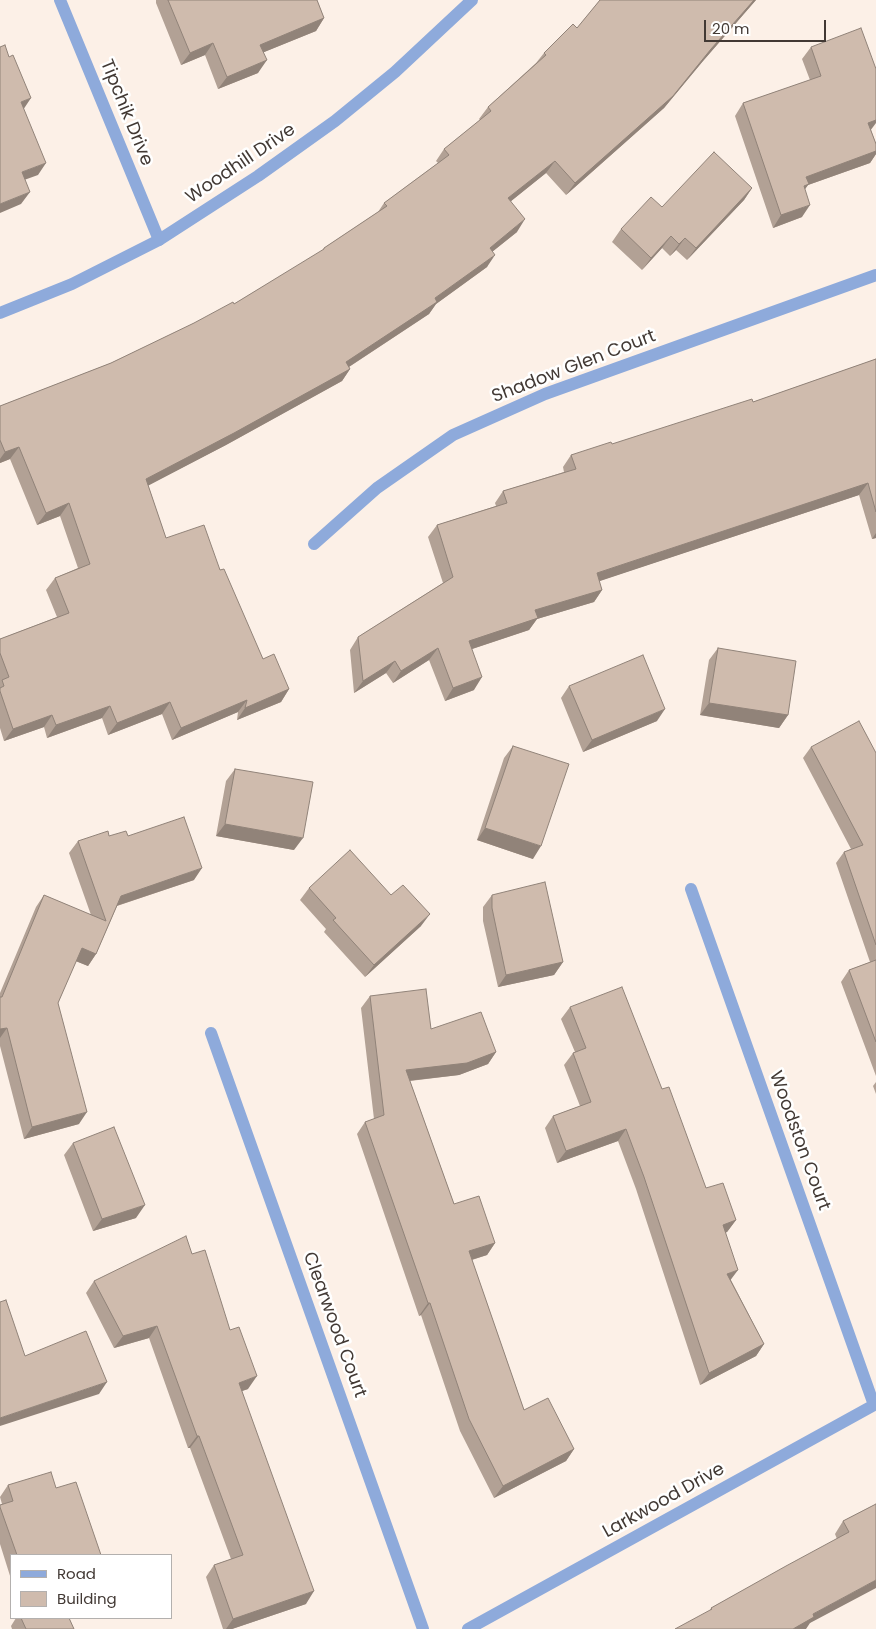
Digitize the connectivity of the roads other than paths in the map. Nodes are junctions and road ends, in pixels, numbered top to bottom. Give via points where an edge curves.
1 (60, 0) edge
2 (472, 0) edge
3 (159, 240) junction
4 (876, 275) edge
5 (0, 313) edge
6 (314, 544) dead end
7 (691, 889) dead end
8 (211, 1033) dead end
9 (875, 1404) edge
10 (423, 1629) edge
11 (468, 1629) edge

1 - 3 street, Tipchik Drive
2 - 3 street, Woodhill Drive via 395,72 335,121
3 - 5 street, Woodhill Drive via 72,284
4 - 6 street, Shadow Glen Court via 545,394 453,435 378,488
7 - 9 street, Woodston Court
8 - 10 street, Clearwood Court
9 - 11 street, Larkwood Drive

